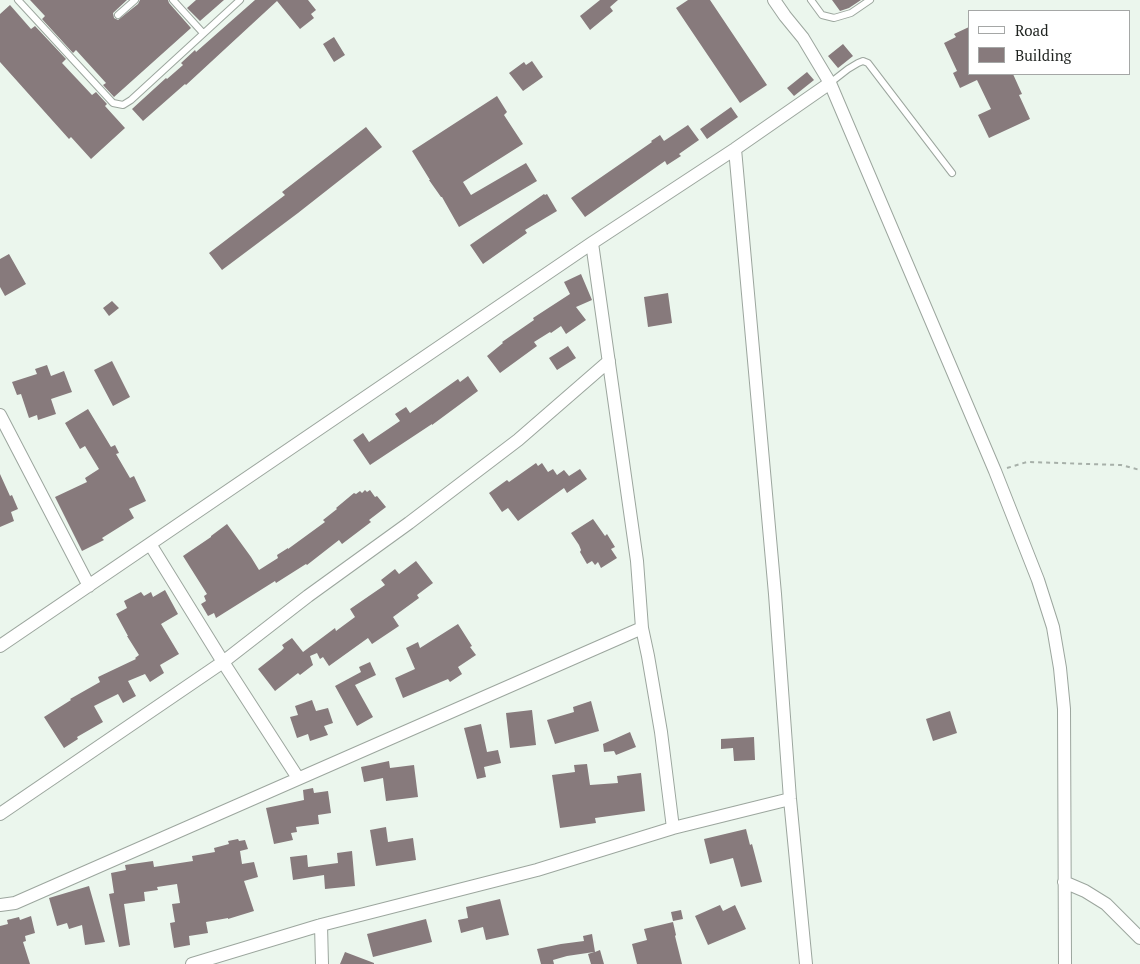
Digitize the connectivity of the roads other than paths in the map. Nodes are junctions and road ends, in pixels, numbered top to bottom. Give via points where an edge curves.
1 (18, 0) edge
2 (135, 0) edge
3 (173, 0) edge
4 (240, 0) edge
5 (774, 0) edge
6 (811, 0) edge
7 (870, 0) edge
8 (118, 15) dead end
9 (203, 33) junction
10 (830, 82) junction
11 (735, 149) junction
12 (952, 173) dead end
13 (592, 243) junction
14 (609, 361) junction
15 (0, 415) edge
16 (150, 544) junction
17 (89, 586) junction
18 (642, 628) junction
19 (0, 646) edge
20 (223, 662) junction
21 (298, 778) junction
22 (790, 799) junction
23 (0, 814) edge
24 (673, 828) junction
25 (1064, 882) junction
26 (0, 905) edge
27 (322, 925) junction
28 (1140, 938) edge
29 (192, 964) edge
30 (322, 964) edge
31 (806, 964) edge
32 (1065, 964) edge

1 - 9 lane via 113,103 123,105
2 - 8 lane
3 - 9 lane
4 - 9 lane
5 - 10 street via 803,38
6 - 7 lane via 822,15 834,18 851,13
10 - 11 street
10 - 12 lane via 858,63 868,63
10 - 25 street via 995,471 1038,580 1052,627 1064,709
11 - 13 street
11 - 22 street
13 - 14 street
13 - 16 street
14 - 18 street via 637,561
14 - 20 street via 518,440
15 - 17 street
16 - 17 street
16 - 20 street
17 - 19 street
18 - 21 street
18 - 24 street via 661,732
20 - 21 street
20 - 23 street
21 - 26 street via 14,904
22 - 24 street
22 - 31 street
24 - 27 street via 537,870
25 - 28 street via 1106,904
25 - 32 street
27 - 29 street
27 - 30 street

